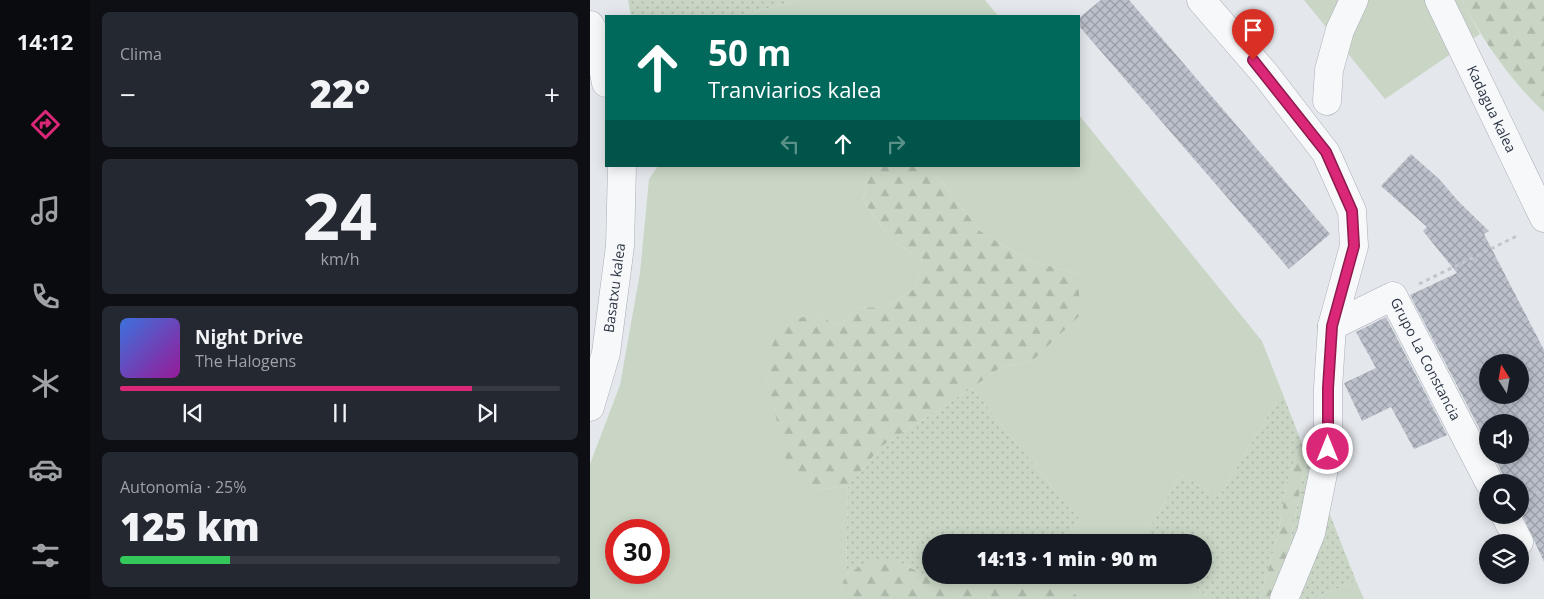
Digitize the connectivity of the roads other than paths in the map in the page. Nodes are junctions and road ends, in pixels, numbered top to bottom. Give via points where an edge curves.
1 (1201, 0) edge
2 (1354, 0) edge
3 (1439, 0) edge
4 (590, 25) edge
5 (600, 72) edge
6 (1327, 101) dead end
7 (622, 167) edge
8 (1535, 225) edge
9 (1332, 326) junction
10 (590, 407) edge
11 (1484, 474) edge
12 (1284, 599) edge

1 - 9 street via 1266,74 1326,152 1352,211 1354,246
2 - 6 street via 1340,30 1329,70
3 - 8 street, Kadagua kalea
4 - 5 street via 597,38
7 - 10 street, Basatxu kalea via 620,246 606,353
9 - 11 street, Grupo La Constancia via 1393,296
9 - 12 street via 1328,449 1311,533

